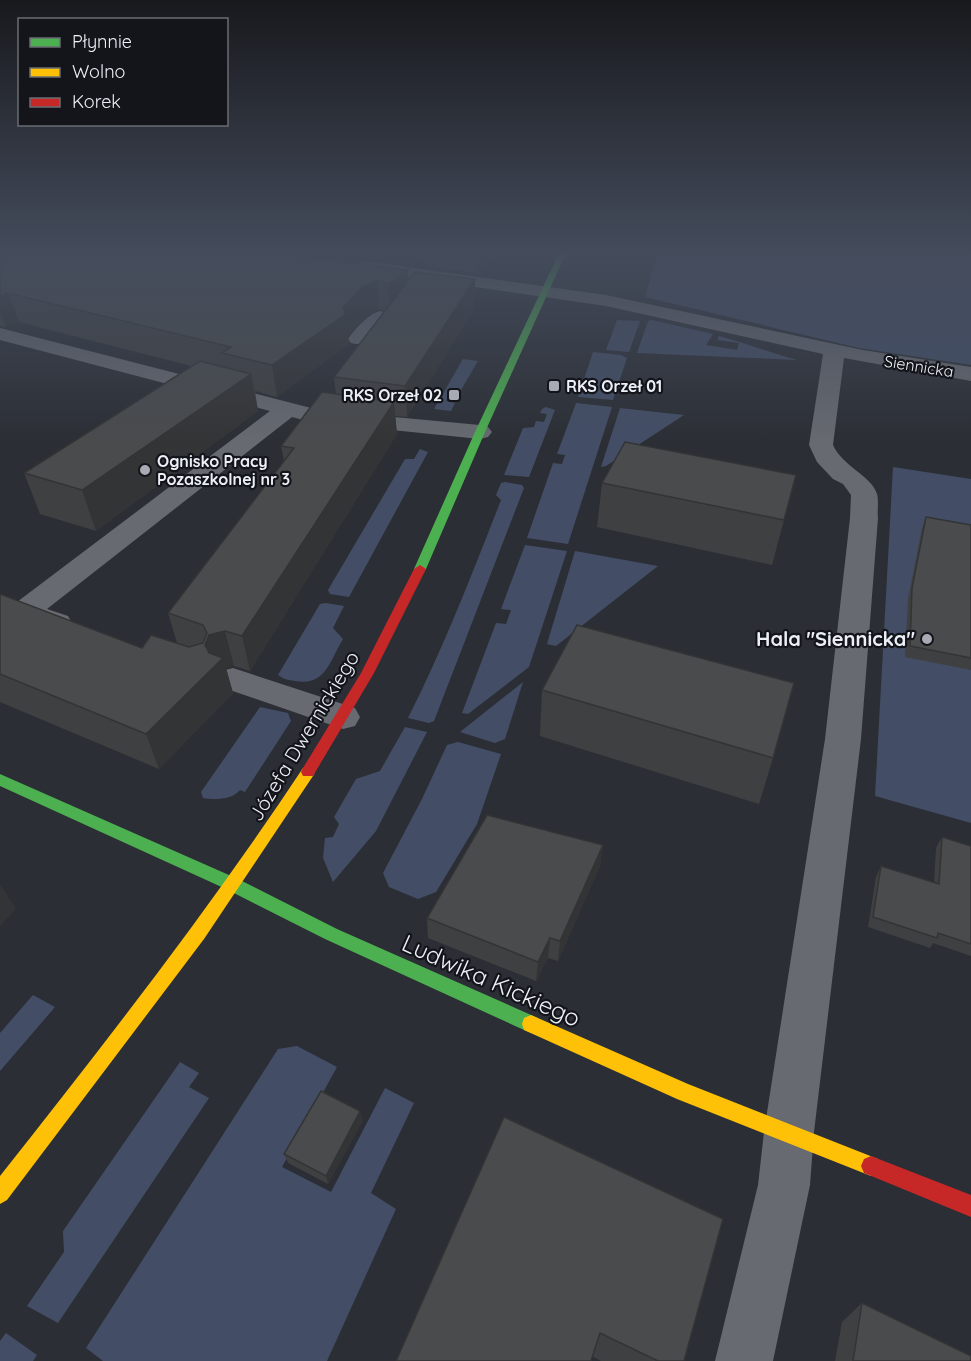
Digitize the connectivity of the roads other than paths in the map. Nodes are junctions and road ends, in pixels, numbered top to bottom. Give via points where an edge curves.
1 (380, 317) edge
2 (533, 317) edge
3 (687, 317) edge
4 (0, 334) edge
5 (358, 339) dead end
6 (834, 352) junction
7 (971, 374) edge
8 (288, 409) junction
9 (480, 432) junction
10 (78, 630) edge
11 (233, 680) dead end
12 (343, 717) junction
13 (0, 780) edge
14 (232, 885) junction
15 (789, 1132) junction
16 (0, 1193) edge
17 (971, 1206) edge
18 (744, 1361) edge

1 - 5 street
2 - 9 street, Józefa Dwernickiego
3 - 6 street, Siennicka
4 - 8 street
6 - 7 street, Siennicka
6 - 15 street via 821,445 826,457 864,494 864,518 843,739
8 - 9 street via 400,426
8 - 10 street via 24,612
9 - 12 street, Józefa Dwernickiego via 405,602
11 - 12 street
12 - 14 street, Józefa Dwernickiego
13 - 14 street, Ludwika Kickiego
14 - 15 street, Ludwika Kickiego via 331,934 684,1092
14 - 16 street, Józefa Dwernickiego
15 - 17 street, Ludwika Kickiego
15 - 18 street via 784,1185

